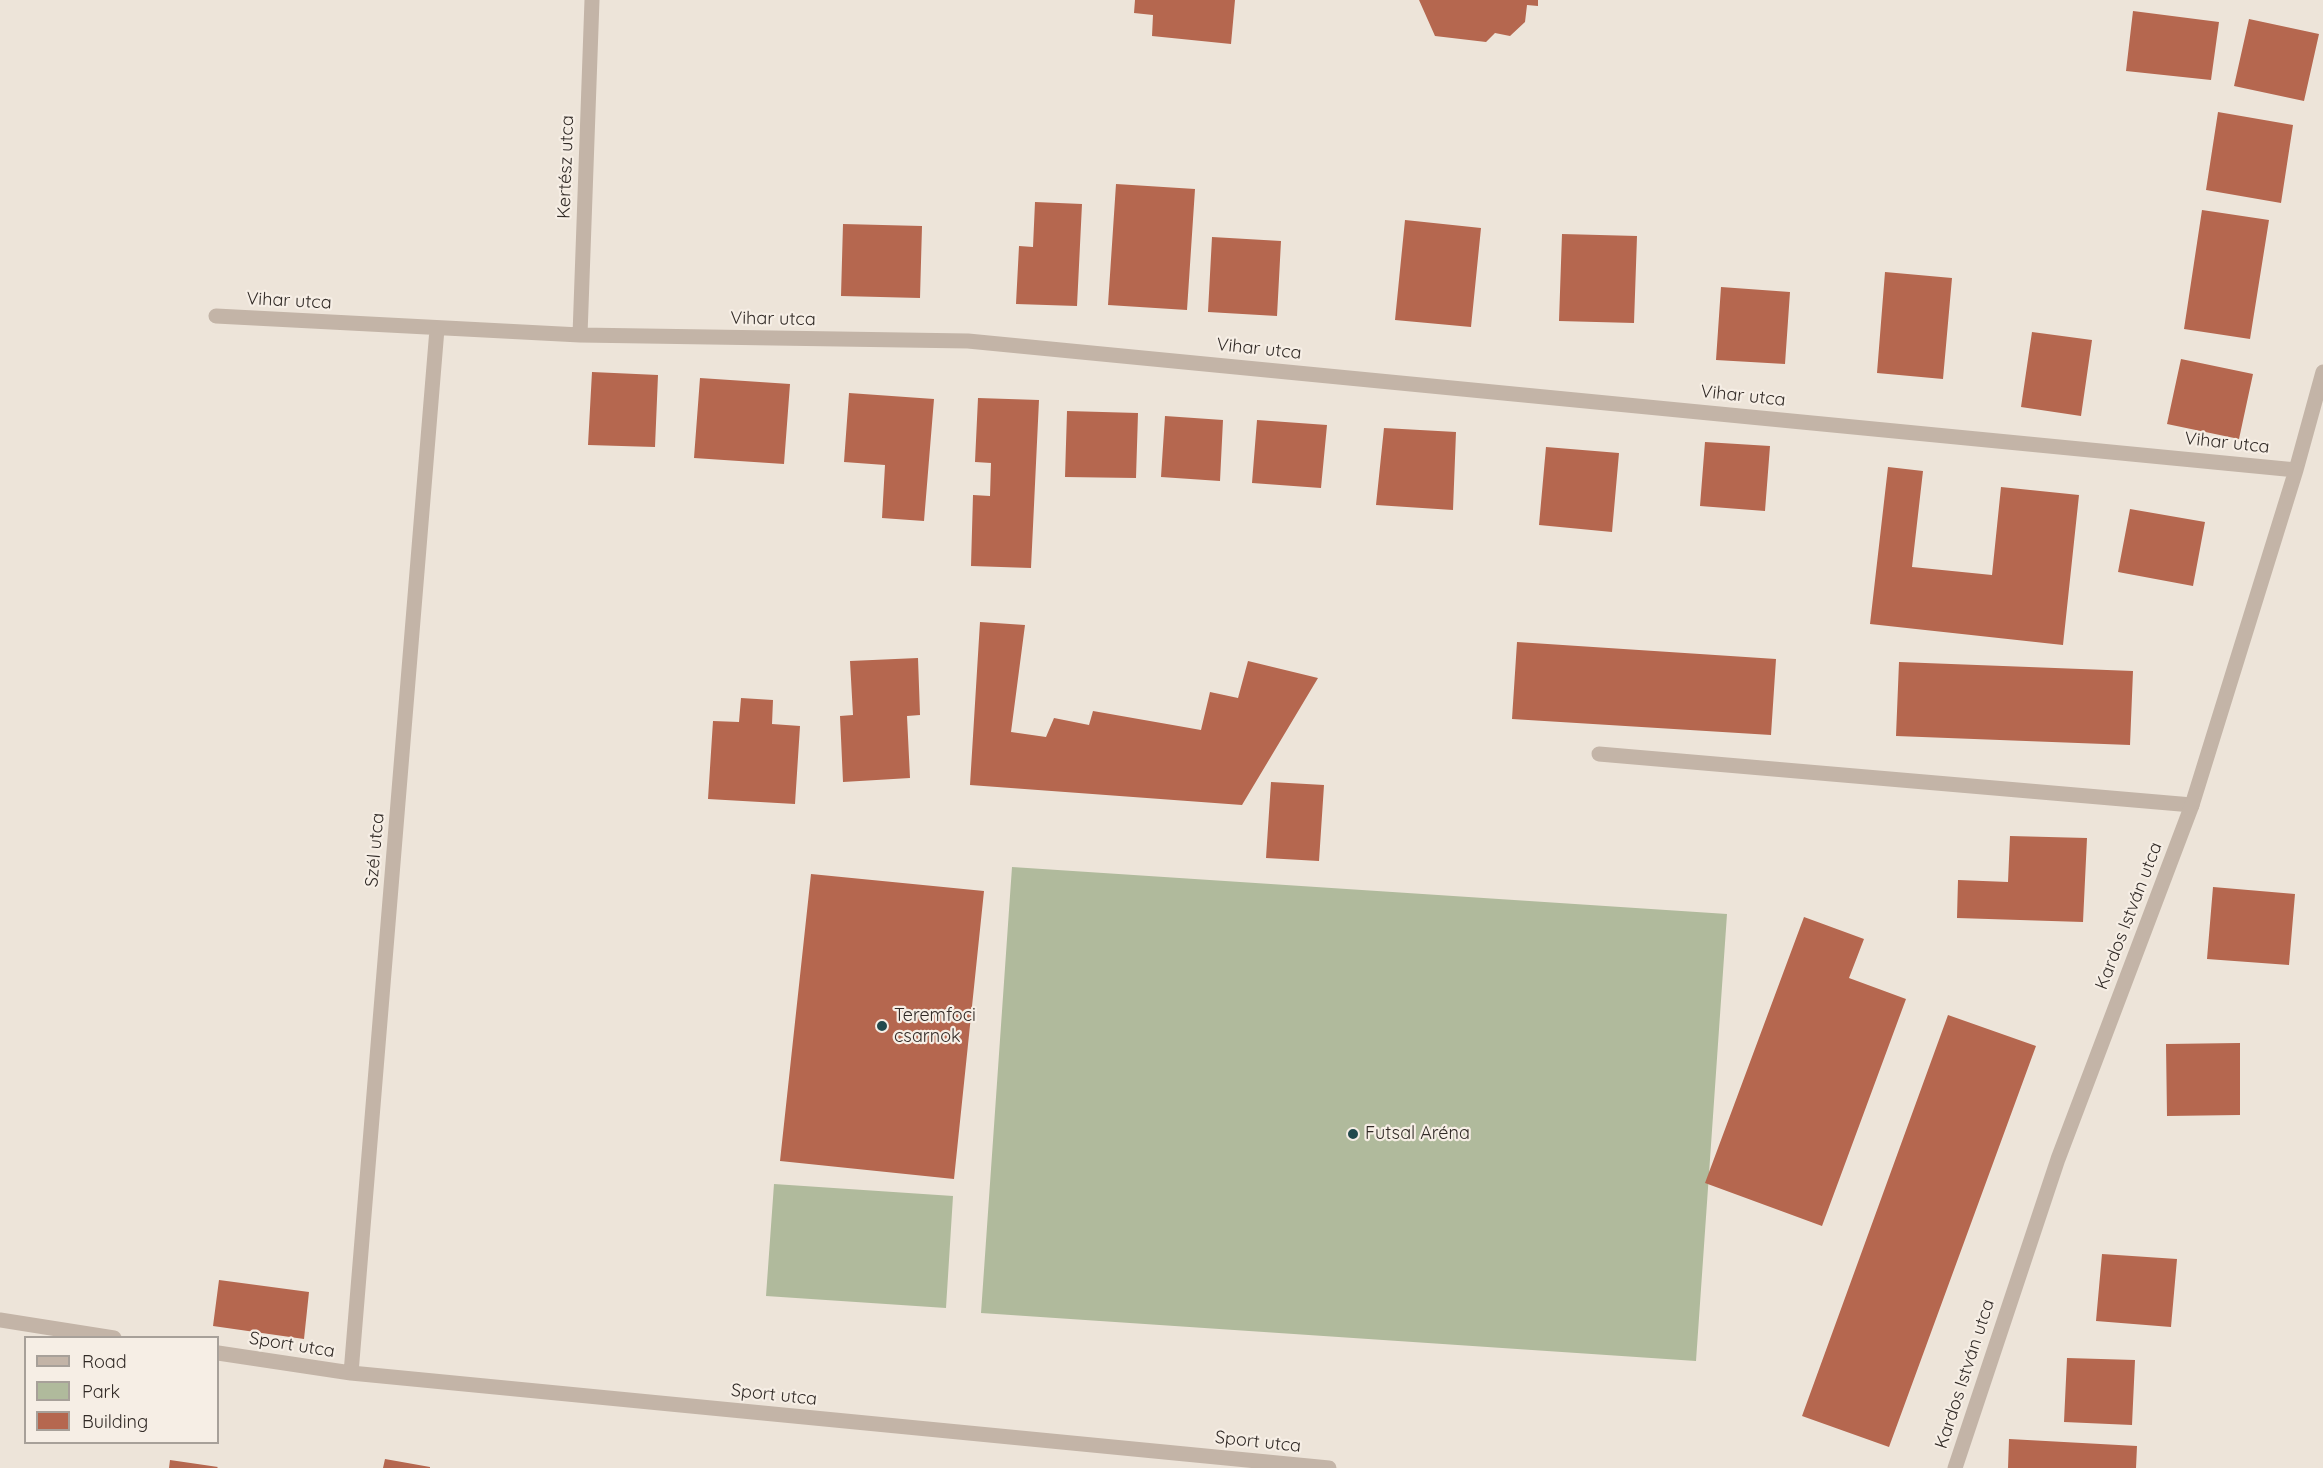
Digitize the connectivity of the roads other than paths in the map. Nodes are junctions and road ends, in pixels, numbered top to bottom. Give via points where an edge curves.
1 (592, 0) edge
2 (216, 316) dead end
3 (437, 329) junction
4 (580, 335) junction
5 (2323, 372) edge
6 (2296, 470) junction
7 (1599, 753) dead end
8 (2192, 805) junction
9 (0, 1320) edge
10 (101, 1336) edge
11 (219, 1353) edge
12 (351, 1373) junction
13 (1329, 1468) edge
14 (1955, 1468) edge

1 - 4 street, Kertész utca
2 - 3 street, Vihar utca
3 - 4 street, Vihar utca
3 - 12 street, Szél utca
4 - 6 street, Vihar utca via 968,341
5 - 6 street, Kardos István utca
6 - 8 street, Kardos István utca
7 - 8 street
8 - 14 street, Kardos István utca via 2058,1159
9 - 10 street
11 - 12 street, Sport utca
12 - 13 street, Sport utca

